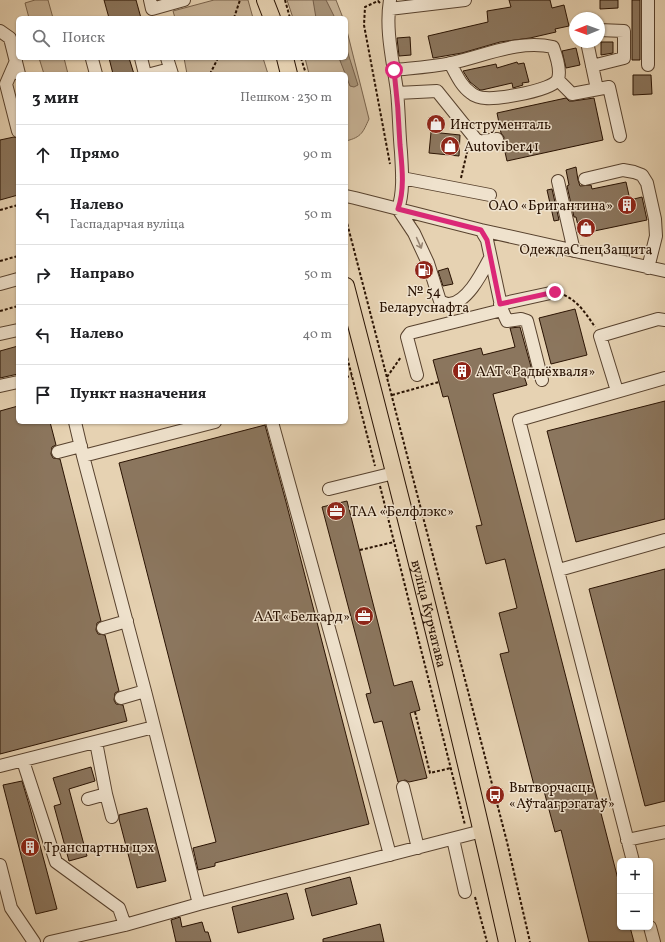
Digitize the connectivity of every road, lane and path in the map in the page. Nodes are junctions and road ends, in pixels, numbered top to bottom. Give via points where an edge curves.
1 (184, 0) edge
2 (240, 0) edge
3 (265, 0) edge
4 (274, 0) edge
5 (285, 0) edge
6 (463, 0) edge
7 (648, 0) edge
8 (389, 5) edge
9 (152, 9) edge
10 (235, 16) edge
11 (271, 16) edge
12 (276, 16) edge
13 (289, 16) edge
14 (605, 30) edge
15 (0, 31) edge
16 (588, 48) edge
17 (92, 60) edge
18 (142, 60) edge
19 (217, 60) edge
20 (286, 60) edge
21 (302, 60) edge
22 (16, 61) junction
23 (450, 63) junction
24 (648, 65) dead end
25 (592, 66) junction
26 (169, 67) edge
27 (394, 70) junction
28 (19, 72) edge
29 (95, 72) edge
30 (144, 72) edge
31 (156, 72) edge
32 (211, 72) edge
33 (288, 72) edge
34 (305, 72) edge
35 (558, 80) junction
36 (597, 89) junction
37 (397, 93) junction
38 (16, 123) edge
39 (471, 134) junction
40 (620, 136) dead end
41 (497, 139) dead end
42 (402, 178) junction
43 (585, 179) dead end
44 (558, 181) dead end
45 (459, 189) junction
46 (490, 195) dead end
47 (348, 196) edge
48 (16, 206) edge
49 (398, 209) junction
50 (0, 210) edge
51 (348, 227) edge
52 (481, 230) junction
53 (574, 251) junction
54 (16, 257) edge
55 (490, 258) junction
56 (0, 261) edge
57 (648, 268) junction
58 (665, 271) edge
59 (16, 280) edge
60 (0, 284) edge
61 (555, 292) joint
62 (348, 294) edge
63 (16, 307) edge
64 (501, 307) junction
65 (0, 311) edge
66 (665, 320) edge
67 (16, 330) edge
68 (0, 334) edge
69 (600, 336) junction
70 (410, 345) junction
71 (348, 361) edge
72 (352, 376) junction
73 (417, 376) dead end
74 (348, 377) edge
75 (387, 377) junction
76 (665, 378) edge
77 (542, 380) dead end
78 (16, 382) edge
79 (439, 382) dead end
80 (0, 386) edge
81 (617, 391) junction
82 (392, 395) junction
83 (75, 424) edge
84 (206, 424) edge
85 (273, 424) edge
86 (82, 451) junction
87 (58, 452) dead end
88 (394, 473) junction
89 (378, 477) junction
90 (329, 489) dead end
91 (665, 540) edge
92 (394, 542) junction
93 (360, 550) dead end
94 (559, 570) junction
95 (127, 621) junction
96 (103, 628) dead end
97 (145, 691) junction
98 (121, 698) dead end
99 (414, 712) dead end
100 (154, 727) junction
101 (96, 742) junction
102 (23, 761) junction
103 (0, 766) edge
104 (451, 768) junction
105 (403, 787) dead end
106 (106, 794) junction
107 (88, 799) dead end
108 (112, 816) dead end
109 (665, 832) edge
110 (475, 833) junction
111 (453, 839) junction
112 (627, 840) junction
113 (418, 848) junction
114 (390, 855) junction
115 (632, 858) edge
116 (0, 865) edge
117 (469, 892) joint
118 (199, 904) junction
119 (125, 925) junction
120 (651, 930) edge
121 (34, 942) edge
122 (50, 942) edge
123 (487, 942) edge
124 (507, 942) edge
125 (530, 942) edge
126 (654, 942) edge

1 - 9 street
2 - 10 path
3 - 11 main road
4 - 12 main road
5 - 13 path
6 - 8 street
7 - 24 street
8 - 27 street
8 - 42 path via 378,1 365,7 364,25 392,177
14 - 25 street via 624,31 624,58
15 - 22 street via 10,38
16 - 25 street
17 - 29 street
18 - 30 street
19 - 32 path
20 - 33 main road
21 - 34 path
22 - 28 street
22 - 38 street via 6,84
23 - 27 street
23 - 35 street via 463,86 472,94 485,98 535,91 552,86
23 - 35 street via 516,47 543,44 553,47 556,54
25 - 36 street
26 - 31 street
27 - 37 street
35 - 36 street via 572,94
36 - 40 street via 609,87
37 - 39 street via 437,91
37 - 42 street
39 - 41 street via 478,142
39 - 45 path
42 - 45 street
42 - 49 street
43 - 57 street via 623,170 642,175 647,183 655,219 656,236
44 - 53 street
45 - 46 street
47 - 49 street
48 - 50 path
49 - 52 street
49 -> 55 street via 414,232 440,301 448,304 459,301 470,290
51 - 75 path
52 - 53 street
52 - 55 street via 487,240
53 - 57 street
54 - 56 path
55 - 64 street
57 - 58 street
59 - 60 street
61 - 64 street
61 - 69 path via 571,298 585,313
62 - 88 main road, вуліца Курчатава
63 - 65 path
64 - 70 street via 410,334
64 - 77 street via 507,321 527,321
66 - 69 street via 658,319
67 - 68 street
69 - 81 street
70 - 73 street
70 - 75 path
71 - 72 path
72 - 74 path
72 - 89 path
75 - 82 path
76 - 81 street
78 - 80 street
79 - 82 path
81 - 94 street via 519,420
82 - 125 path
83 - 86 street
84 - 86 street
85 - 114 street
86 - 87 street
86 - 95 street
88 - 89 street
88 - 110 main road, вуліца Курчатава
89 - 90 street
89 - 92 path
91 - 94 street
92 - 93 path
92 - 104 path
94 - 112 street
95 - 96 street
95 - 97 street
97 - 98 street
97 - 100 street
99 - 104 path via 430,773
100 - 101 street
100 - 118 street
101 - 102 street
101 - 106 street
102 - 103 street
102 - 119 street via 56,862 119,908
104 - 110 path
105 - 113 street
106 - 107 street
106 - 108 street
109 - 112 street
110 - 111 street
110 - 124 main road, вуліца Курчатава
111 - 113 street
111 - 117 street
112 - 115 street
113 - 114 street
114 - 118 street
116 - 121 street via 11,908
117 - 123 path
118 - 119 street
119 - 122 street
120 - 126 street

